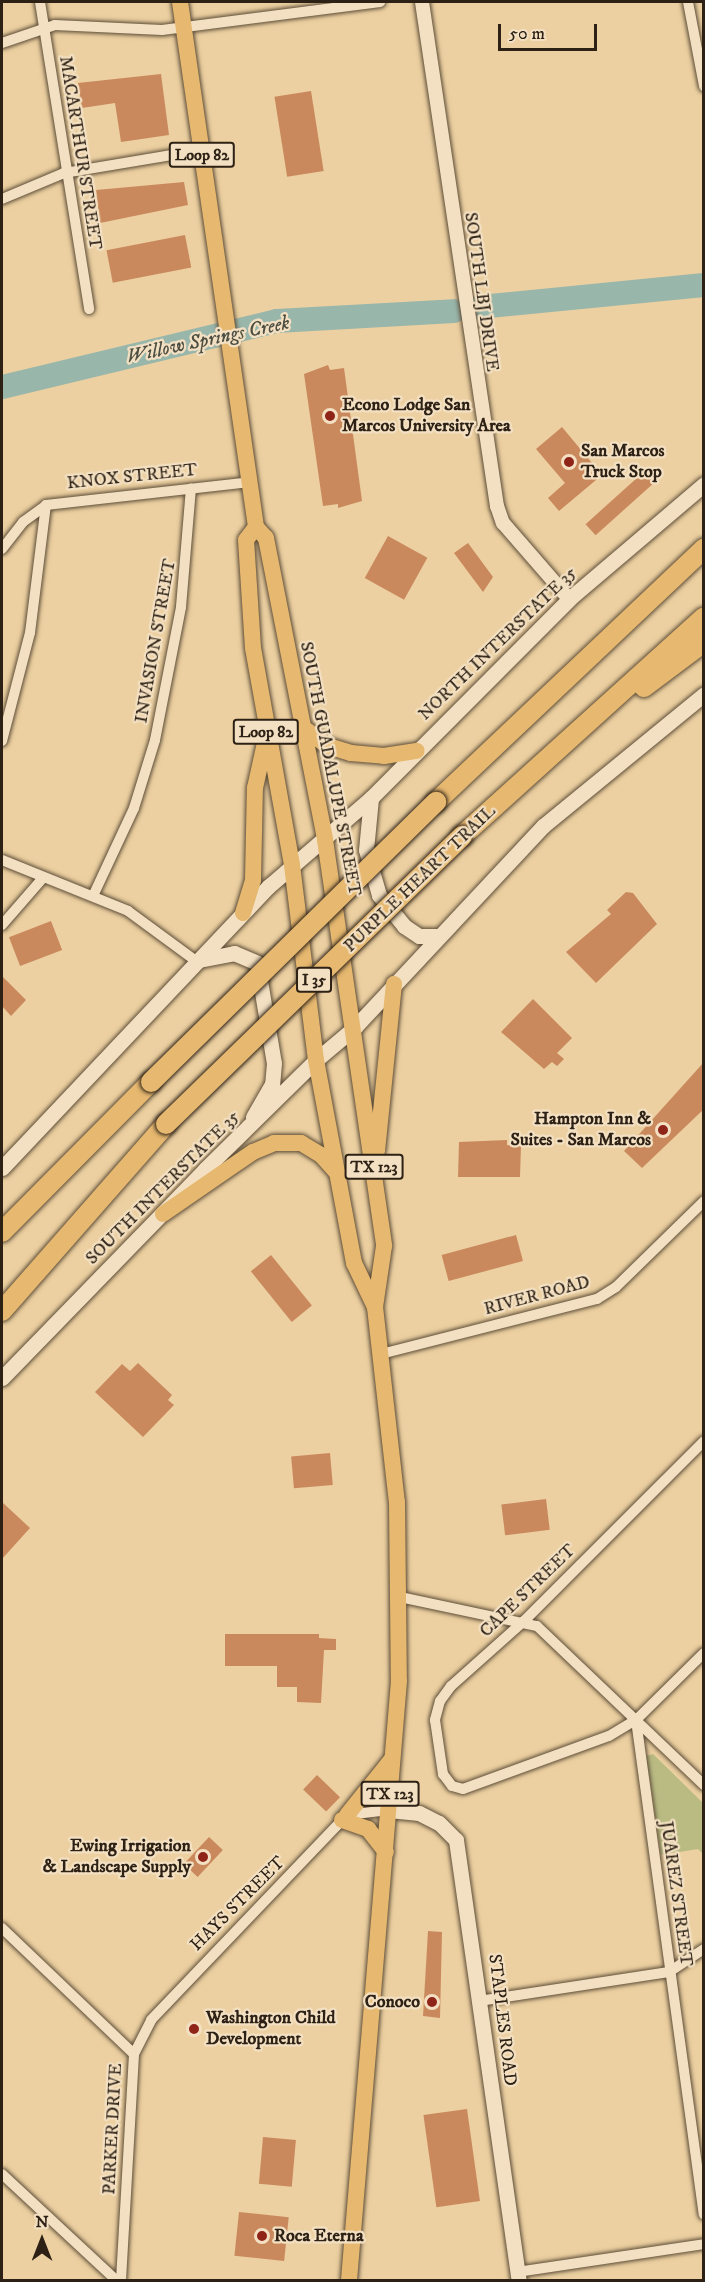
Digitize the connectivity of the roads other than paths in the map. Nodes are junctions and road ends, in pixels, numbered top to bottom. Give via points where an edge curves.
1 (40, 2) edge
2 (180, 2) edge
3 (380, 2) edge
4 (422, 2) edge
5 (688, 2) edge
6 (44, 27) junction
7 (183, 28) junction
8 (2, 43) edge
9 (704, 86) edge
10 (201, 150) junction
11 (64, 173) junction
12 (2, 199) edge
13 (89, 309) dead end
14 (250, 482) junction
15 (704, 484) edge
16 (191, 488) junction
17 (46, 505) junction
18 (256, 527) junction
19 (2, 549) edge
20 (704, 549) edge
21 (568, 599) junction
22 (704, 617) edge
23 (704, 642) edge
24 (704, 694) edge
25 (301, 726) junction
26 (267, 736) junction
27 (2, 741) edge
28 (417, 751) junction
29 (541, 764) junction
30 (371, 798) junction
31 (325, 840) junction
32 (2, 860) edge
33 (292, 865) junction
34 (42, 879) junction
35 (93, 896) junction
36 (243, 913) junction
37 (2, 925) edge
38 (438, 936) junction
39 (196, 961) junction
40 (394, 984) junction
41 (355, 1027) junction
42 (316, 1060) junction
43 (245, 1131) junction
44 (2, 1168) edge
45 (374, 1173) junction
46 (339, 1176) junction
47 (704, 1201) edge
48 (163, 1214) junction
49 (2, 1232) edge
50 (375, 1307) junction
51 (2, 1311) edge
52 (381, 1354) junction
53 (2, 1378) edge
54 (704, 1442) edge
55 (400, 1597) junction
56 (524, 1621) junction
57 (704, 1653) edge
58 (636, 1720) junction
59 (392, 1759) junction
60 (704, 1785) edge
61 (389, 1810) junction
62 (344, 1818) junction
63 (386, 1852) junction
64 (2, 1928) edge
65 (704, 1949) edge
66 (669, 1972) junction
67 (479, 2001) junction
68 (134, 2054) junction
69 (2, 2174) edge
70 (704, 2214) edge
71 (704, 2244) edge
72 (518, 2276) edge
73 (116, 2280) edge
74 (121, 2280) edge
75 (349, 2280) edge

1 - 6 street, MACARTHUR STREET
2 - 7 main road, SOUTH GUADALUPE STREET / Loop 82
3 - 7 street
4 - 21 street, SOUTH LBJ DRIVE via 496,506 503,523
5 - 9 street
6 - 7 street via 77,23 134,31
6 - 8 street
6 - 11 street, MACARTHUR STREET
7 - 10 main road, SOUTH GUADALUPE STREET / Loop 82
10 - 11 street
10 - 14 main road, SOUTH GUADALUPE STREET / Loop 82
11 - 12 street
11 - 13 street, MACARTHUR STREET
14 - 16 street, KNOX STREET
14 - 18 main road, SOUTH GUADALUPE STREET / Loop 82
15 - 21 main road, NORTH INTERSTATE 35
16 - 17 street, KNOX STREET
16 - 35 street, INVASION STREET via 182,608 155,740 134,808
17 - 19 street, KNOX STREET via 23,522
17 - 27 street via 30,633
18 - 25 main road, SOUTH GUADALUPE STREET / TX 123 via 266,538 277,609 295,672
18 - 26 main road, SOUTH GUADALUPE STREET / Loop 82 via 246,540 247,566 253,648
20 - 49 highway, I 35, bridge via 436,802
21 - 28 main road, NORTH INTERSTATE 35
22 - 29 highway, PURPLE HEART TRAIL / I 35
23 - 29 highway
24 - 38 main road via 543,826
25 - 28 main road via 328,746 351,753 384,756
25 - 31 main road, SOUTH GUADALUPE STREET / TX 123
26 - 33 main road, SOUTH GUADALUPE STREET / Loop 82
26 - 36 main road via 255,788 253,880
28 - 30 main road, NORTH INTERSTATE 35
29 - 51 highway, PURPLE HEART TRAIL / I 35, bridge via 166,1124
30 - 31 main road, NORTH INTERSTATE 35
30 - 38 main road via 366,850 379,895 404,926 419,936
31 - 33 main road
31 - 41 main road, SOUTH GUADALUPE STREET / TX 123
32 - 34 street
33 - 36 main road
33 - 42 main road, SOUTH GUADALUPE STREET / TX 123
34 - 35 street
34 - 37 street
35 - 39 street via 129,911
36 - 39 main road
38 - 40 main road
39 - 43 main road via 234,953 256,963 274,1063 272,1084
39 - 44 main road
40 - 41 main road
40 - 45 main road
41 - 42 main road, SOUTH INTERSTATE 35
41 - 45 main road, SOUTH GUADALUPE STREET / TX 123
42 - 43 main road, SOUTH INTERSTATE 35
42 - 46 main road, SOUTH GUADALUPE STREET / TX 123
43 - 48 main road, SOUTH INTERSTATE 35
45 - 50 main road, SOUTH GUADALUPE STREET / TX 123 via 384,1246
46 - 48 main road via 321,1155 301,1143 274,1143 253,1152
46 - 50 main road, SOUTH GUADALUPE STREET / TX 123 via 354,1263
47 - 52 street, RIVER ROAD via 616,1287 597,1299
48 - 53 main road, SOUTH INTERSTATE 35
50 - 52 main road, SOUTH GUADALUPE STREET / TX 123
52 - 55 main road, SOUTH GUADALUPE STREET / TX 123 via 397,1502
54 - 56 street, CAPE STREET
55 - 56 street via 484,1618
55 - 59 main road, SOUTH GUADALUPE STREET / TX 123
56 - 58 street via 537,1626
56 - 58 street, CAPE STREET via 440,1701 435,1720 443,1774 453,1786 464,1789 609,1736
57 - 58 street
58 - 60 street
58 - 66 street, JUAREZ STREET
59 - 61 main road, SOUTH GUADALUPE STREET / TX 123
59 - 62 main road
61 - 62 street via 362,1810
61 - 63 main road, SOUTH GUADALUPE STREET / TX 123
61 - 67 main road, STAPLES ROAD via 419,1813 439,1823 456,1840
62 - 63 main road via 368,1829
62 - 68 street, HAYS STREET via 168,2000
63 - 75 main road, SOUTH GUADALUPE STREET / TX 123
64 - 68 street, PARKER DRIVE
65 - 66 street
66 - 67 street
66 - 70 street, JUAREZ STREET
67 - 72 main road, STAPLES ROAD
68 - 74 street, PARKER DRIVE
69 - 73 street
71 - 72 street

